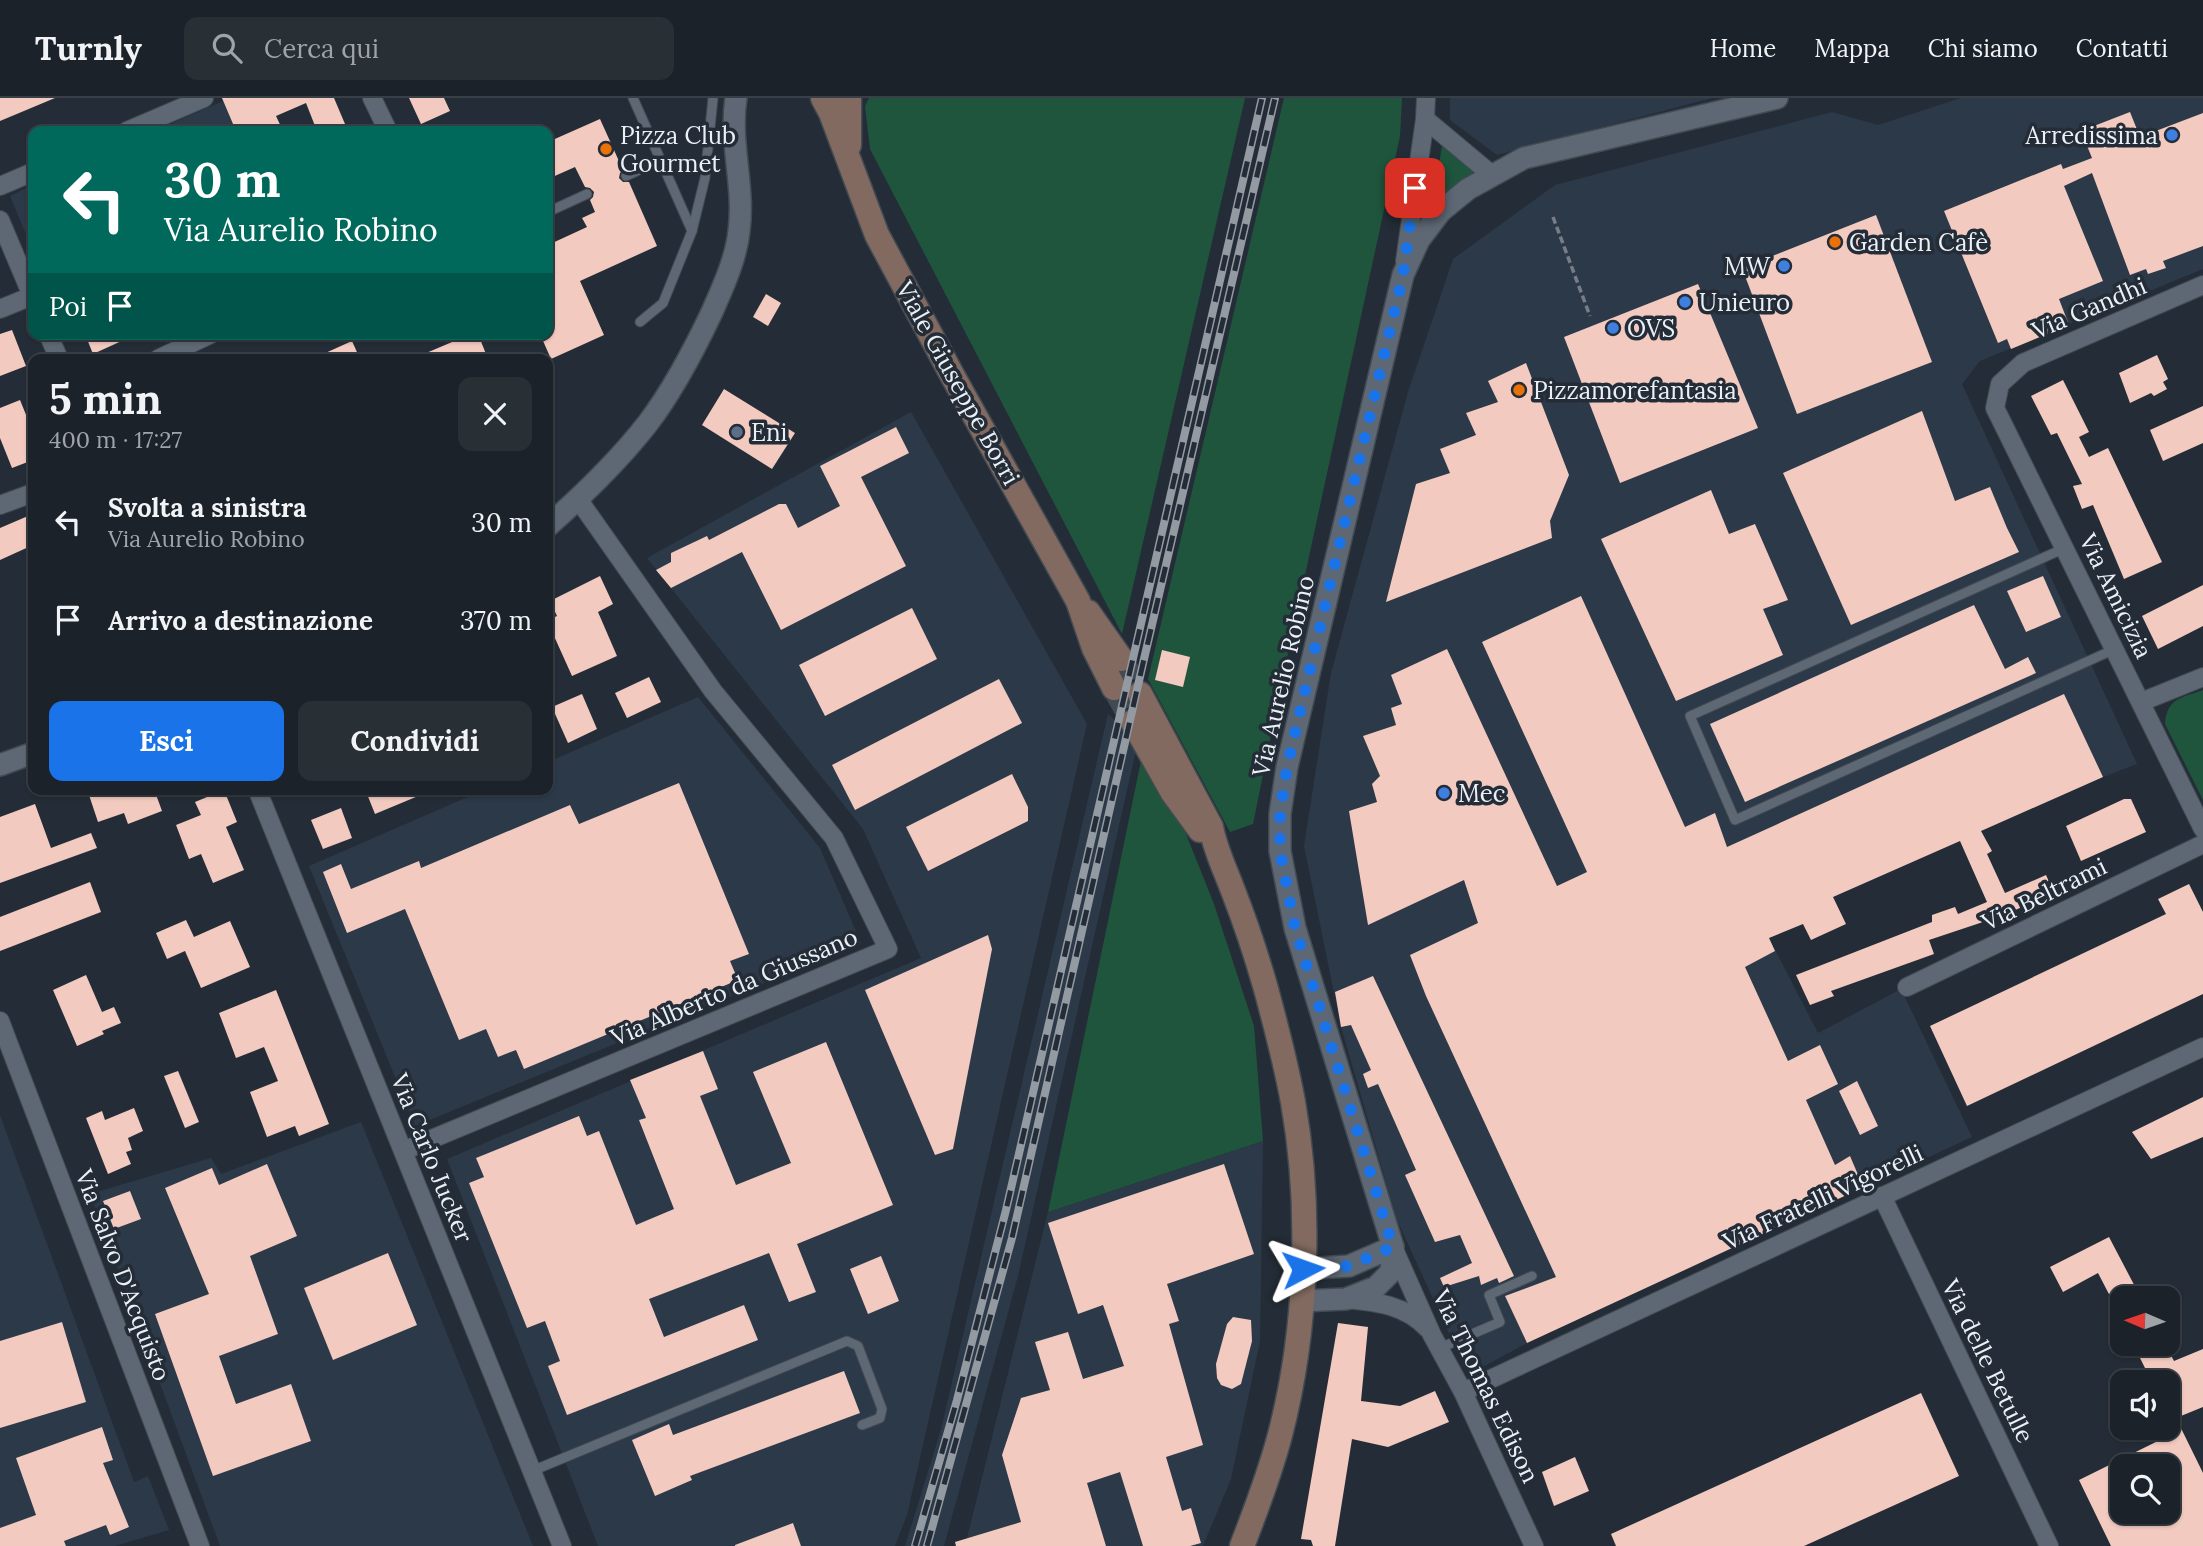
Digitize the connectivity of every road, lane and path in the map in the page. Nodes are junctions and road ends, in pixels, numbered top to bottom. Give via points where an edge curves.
1 (204, 98) edge
2 (372, 98) edge
3 (633, 98) edge
4 (713, 98) edge
5 (823, 98) edge
6 (849, 98) edge
7 (1426, 98) edge
8 (1777, 98) edge
9 (737, 102) edge
10 (1425, 119) junction
11 (139, 126) edge
12 (386, 126) edge
13 (849, 159) junction
14 (661, 160) junction
15 (28, 174) edge
16 (1492, 175) junction
17 (626, 176) dead end
18 (0, 186) edge
19 (587, 194) dead end
20 (553, 210) edge
21 (1553, 217) dead end
22 (0, 220) edge
23 (692, 231) junction
24 (1403, 275) junction
25 (28, 285) edge
26 (2203, 285) edge
27 (28, 299) edge
28 (0, 309) edge
29 (1590, 316) dead end
30 (640, 322) dead end
31 (198, 340) edge
32 (169, 354) edge
33 (2000, 384) joint
34 (28, 495) edge
35 (578, 499) junction
36 (0, 505) edge
37 (553, 522) edge
38 (2065, 548) junction
39 (1078, 601) junction
40 (2115, 649) junction
41 (1121, 659) tunnel mouth
42 (2203, 677) edge
43 (1114, 688) tunnel mouth
44 (1140, 694) tunnel mouth
45 (2141, 702) junction
46 (1133, 722) tunnel mouth
47 (28, 755) edge
48 (0, 765) edge
49 (259, 795) edge
50 (2203, 829) edge
51 (2203, 845) edge
52 (1214, 846) junction
53 (1907, 988) dead end
54 (0, 1021) edge
55 (2203, 1047) edge
56 (402, 1151) junction
57 (1882, 1196) junction
58 (1393, 1247) junction
59 (1303, 1269) junction
60 (1532, 1276) dead end
61 (1346, 1299) junction
62 (1301, 1301) junction
63 (1436, 1341) junction
64 (1463, 1392) junction
65 (862, 1425) dead end
66 (531, 1471) junction
67 (200, 1546) edge
68 (562, 1546) edge
69 (1242, 1546) edge
70 (1534, 1546) edge
71 (2049, 1546) edge

1 - 11 street
2 - 12 street
3 - 14 lane
4 - 23 lane via 705,178
5 - 13 main road, Viale Giuseppe Borri
6 - 13 main road, Viale Giuseppe Borri
7 - 10 street, Via Aurelio Robino
8 - 16 street, Via Aurelio Robino via 1524,158
9 - 35 street via 734,144 741,194 739,233 726,282 692,355 648,423
10 - 16 street
10 - 24 street, Via Aurelio Robino
13 - 39 main road, Viale Giuseppe Borri via 877,235
14 - 17 lane
14 - 23 lane
15 - 18 street
16 - 24 street, Via Aurelio Robino via 1441,211 1419,240
19 - 20 lane
21 - 29 path
22 - 25 street
23 - 30 lane via 663,303
24 - 58 street, Via Aurelio Robino via 1287,767 1280,814 1280,851 1295,928
26 - 33 street, Via Gandhi via 2023,363
27 - 28 street
31 - 32 street
33 - 38 street, Via Amicizia via 1995,408
34 - 36 street
35 - 37 street
35 - 56 street, Via Alberto da Giussano via 713,691 834,838 888,949
38 - 40 street, Via Amicizia
38 - 40 lane via 1690,716 1735,820
39 - 41 main road, Viale Giuseppe Borri
39 - 43 main road, Viale Giuseppe Borri
40 - 45 street, Via Amicizia
42 - 45 street
44 - 52 main road via 1208,820
45 - 50 street, Via Amicizia
46 - 52 main road via 1179,803
47 - 48 street
49 - 56 street, Via Carlo Jucker
51 - 53 street, Via Beltrami
52 - 59 main road via 1254,948 1290,1086 1301,1170
54 - 67 street, Via Salvo D'Acquisto
55 - 57 street, Via Fratelli Vigorelli
56 - 66 street, Via Carlo Jucker
57 - 64 street, Via Fratelli Vigorelli
57 - 71 street, Via delle Betulle
58 - 59 street via 1349,1266
58 - 61 street via 1391,1272 1376,1287
58 - 63 street, Via Thomas Edison
59 - 62 main road
60 - 63 lane via 1489,1295 1500,1322
61 - 62 street
61 - 63 street via 1400,1309 1418,1318
62 - 69 main road via 1280,1434
63 - 64 street, Via Thomas Edison
64 - 70 street, Via Thomas Edison
65 - 66 lane via 880,1418 882,1409 858,1346 847,1341
66 - 68 street, Via Carlo Jucker

